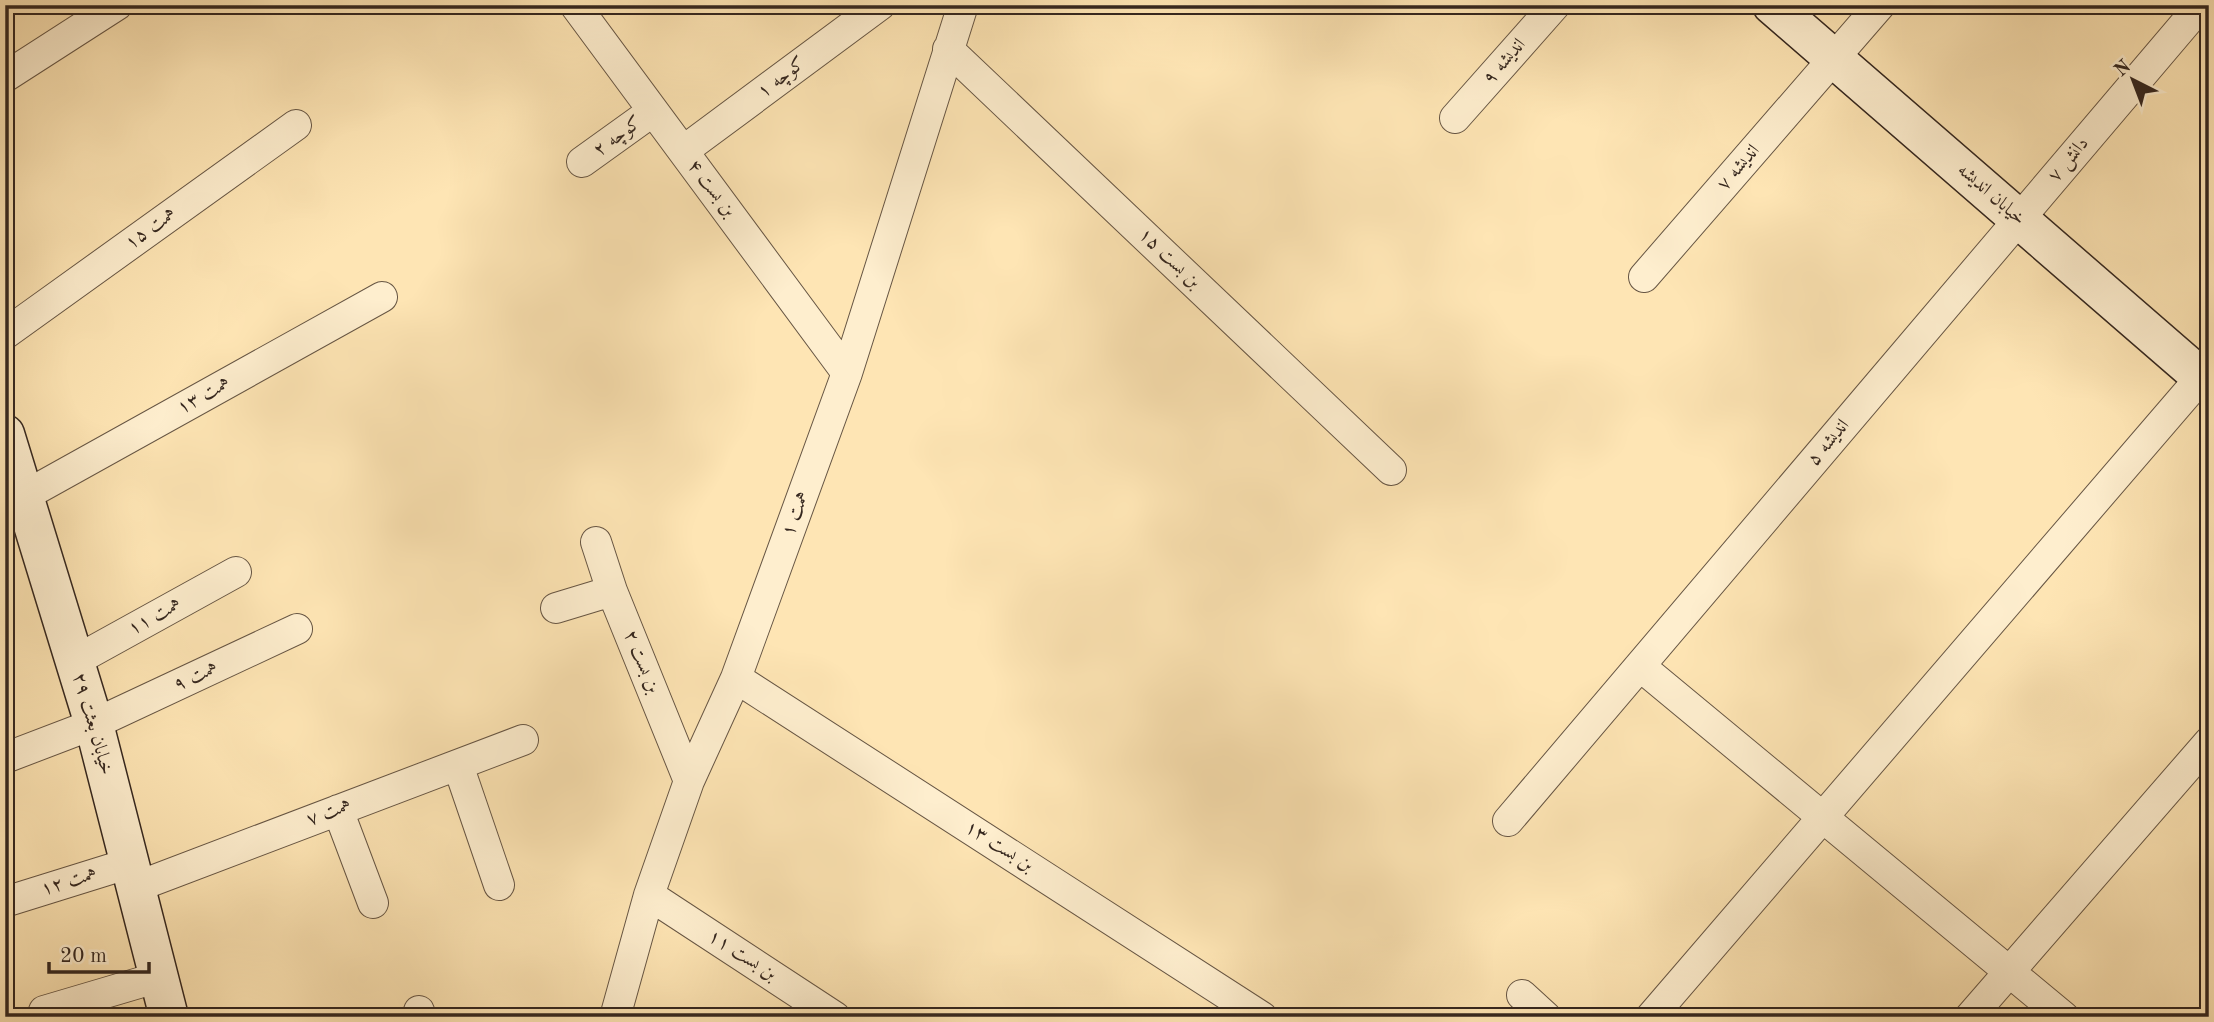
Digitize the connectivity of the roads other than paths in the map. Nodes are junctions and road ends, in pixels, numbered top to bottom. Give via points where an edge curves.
1 (117, 5) edge
2 (575, 5) edge
3 (880, 5) edge
4 (963, 5) edge
5 (1555, 5) edge
6 (1772, 5) edge
7 (1880, 5) edge
8 (2201, 5) edge
9 (948, 49) junction
10 (1834, 58) junction
11 (5, 77) edge
12 (653, 111) junction
13 (1455, 118) dead end
14 (296, 125) dead end
15 (683, 151) junction
16 (582, 162) dead end
17 (2019, 219) junction
18 (1644, 278) dead end
19 (382, 297) dead end
20 (5, 334) edge
21 (848, 373) junction
22 (2206, 377) edge
23 (5, 434) edge
24 (1391, 470) dead end
25 (16, 503) edge
26 (596, 542) dead end
27 (236, 572) dead end
28 (612, 591) junction
29 (556, 608) dead end
30 (297, 629) dead end
31 (74, 662) junction
32 (1640, 666) junction
33 (736, 678) junction
34 (94, 724) junction
35 (523, 740) dead end
36 (2209, 742) edge
37 (5, 758) edge
38 (458, 765) junction
39 (689, 780) junction
40 (338, 810) junction
41 (1823, 817) junction
42 (1508, 821) dead end
43 (133, 875) junction
44 (499, 884) dead end
45 (649, 895) junction
46 (8, 901) dead end
47 (373, 903) dead end
48 (2009, 971) junction
49 (159, 977) junction
50 (1522, 995) dead end
51 (44, 1011) dead end
52 (169, 1017) edge
53 (615, 1017) edge
54 (835, 1017) edge
55 (1262, 1017) edge
56 (1546, 1017) edge
57 (1651, 1017) edge
58 (1970, 1017) edge
59 (2064, 1017) edge

1 - 11 street
2 - 12 street, بن بست ۴
3 - 15 street, کوچه ۱
4 - 9 street, همت ۱
5 - 13 street, اندیشه ۹
6 - 10 street, خیابان اندیشه
7 - 10 street, اندیشه ۷
8 - 17 street, دانش ۷
9 - 21 street, همت ۱
9 - 24 street, بن بست ۱۵
10 - 17 street, خیابان اندیشه
10 - 18 street, اندیشه ۷
12 - 15 street, بن بست ۴
12 - 16 street, کوچه ۲
14 - 20 street, همت ۱۵
15 - 21 street, بن بست ۴
17 - 22 street, خیابان اندیشه
17 - 32 street, اندیشه ۵
19 - 25 street, همت ۱۳
21 - 33 street, همت ۱
22 - 41 street
23 - 25 street, خیابان بعثت ۲۹
25 - 31 street, خیابان بعثت ۲۹
26 - 28 street, بن بست ۲
27 - 31 street, همت ۱۱
28 - 29 street
28 - 39 street, بن بست ۲
30 - 34 street, همت ۹
31 - 34 street, خیابان بعثت ۲۹
32 - 41 street
32 - 42 street, اندیشه ۵
33 - 39 street, همت ۱
33 - 55 street, بن بست ۱۳
34 - 37 street, همت ۹
34 - 43 street, خیابان بعثت ۲۹
35 - 38 street, همت ۷
36 - 48 street
38 - 40 street, همت ۷
38 - 44 street
39 - 45 street, همت ۱
40 - 43 street, همت ۷
40 - 47 street
41 - 48 street
41 - 57 street
43 - 46 street, همت ۱۲
43 - 49 street, خیابان بعثت ۲۹
45 - 53 street, همت ۱
45 - 54 street, بن بست ۱۱
48 - 58 street
48 - 59 street
49 - 51 street
49 - 52 street, خیابان بعثت ۲۹
50 - 56 street

